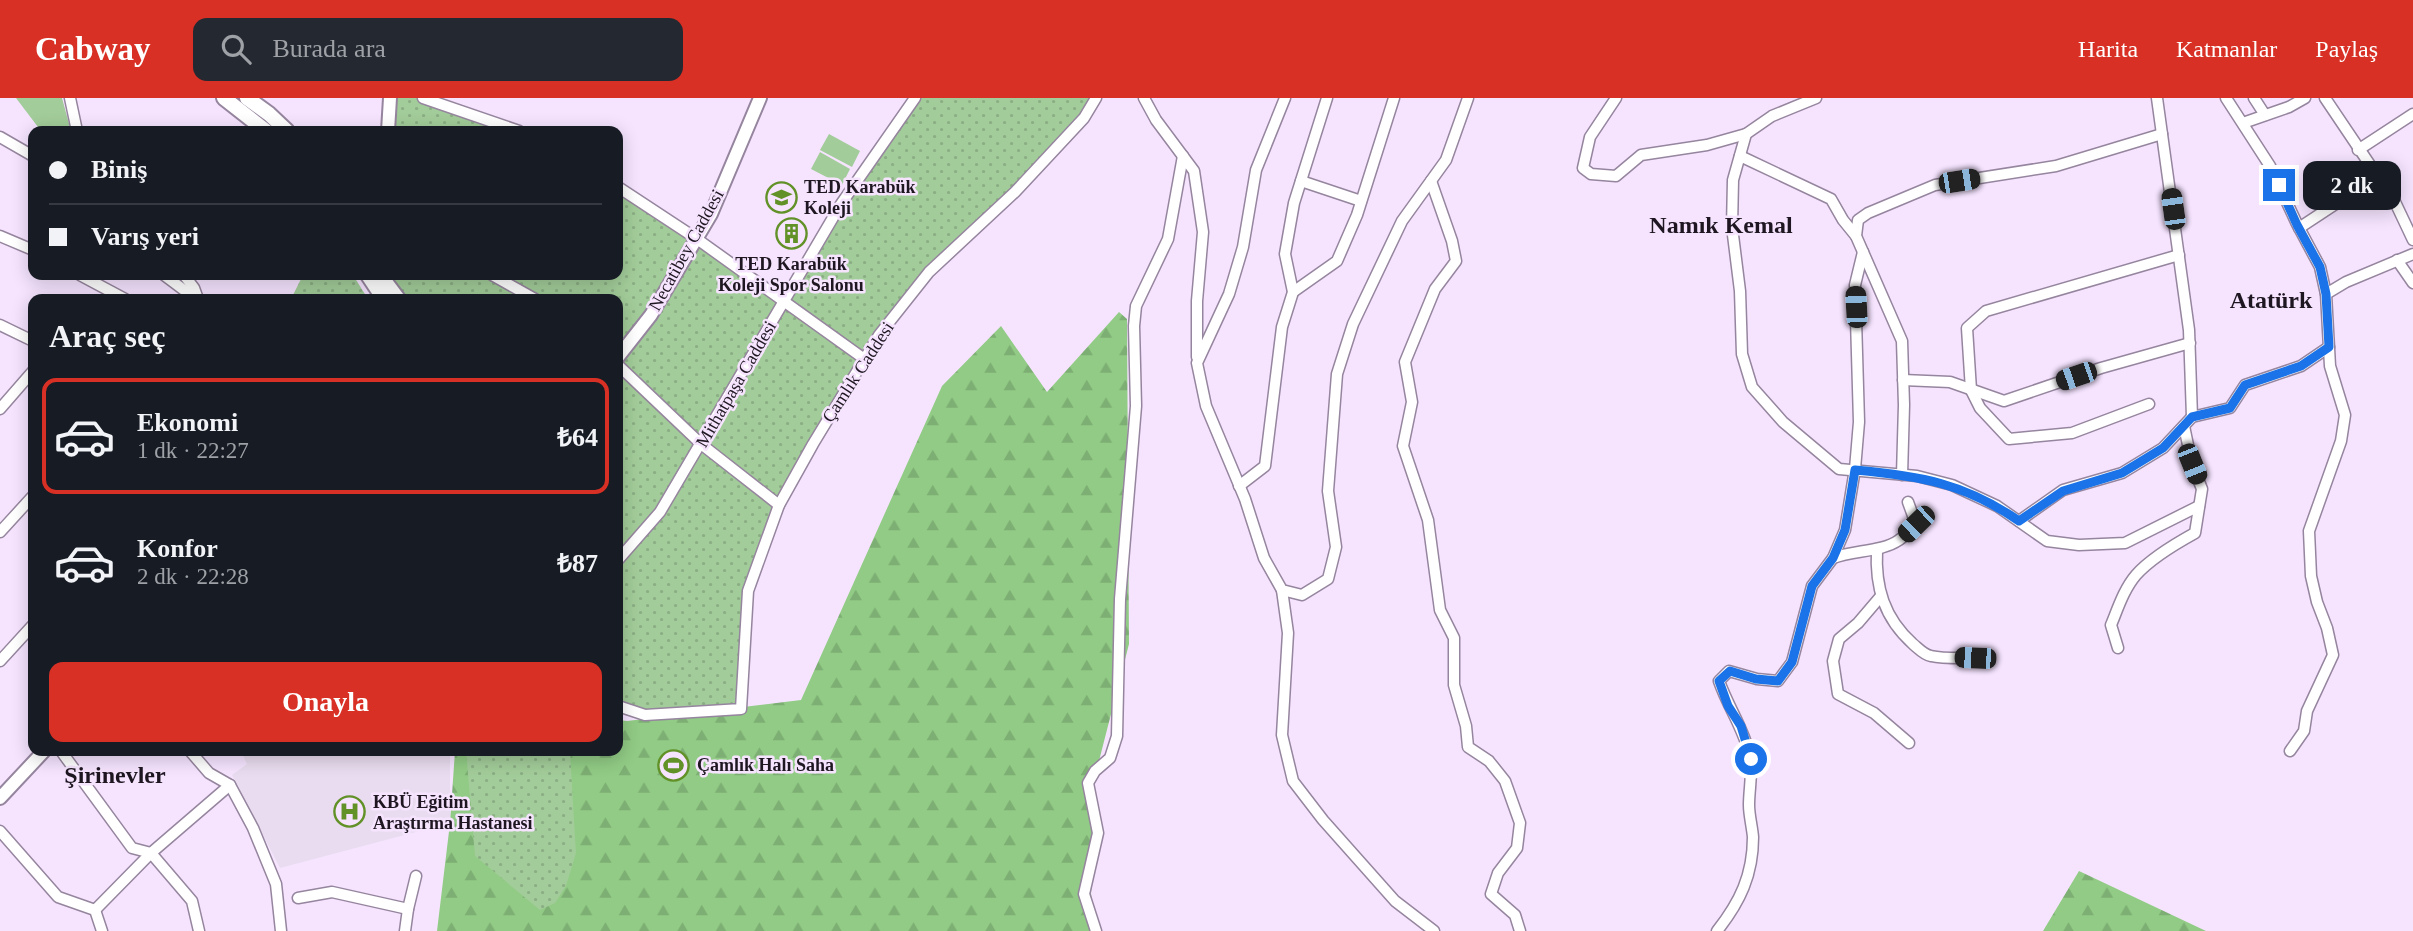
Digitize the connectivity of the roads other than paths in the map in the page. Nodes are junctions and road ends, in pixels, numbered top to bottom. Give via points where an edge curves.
1 (69, 98) edge
2 (224, 98) edge
3 (247, 98) edge
4 (390, 98) edge
5 (423, 98) edge
6 (760, 98) edge
7 (915, 98) edge
8 (1096, 98) edge
9 (1144, 98) edge
10 (1285, 98) edge
11 (1327, 98) edge
12 (1394, 98) edge
13 (1468, 98) edge
14 (1616, 98) edge
15 (1816, 98) edge
16 (2157, 98) edge
17 (2226, 98) edge
18 (2255, 98) edge
19 (2305, 98) edge
20 (2325, 98) edge
21 (2413, 114) edge
22 (2265, 115) junction
23 (2243, 124) junction
24 (76, 126) edge
25 (260, 126) edge
26 (282, 126) edge
27 (388, 126) edge
28 (504, 126) edge
29 (1746, 134) junction
30 (2162, 134) junction
31 (0, 137) edge
32 (2358, 150) junction
33 (28, 153) edge
34 (1183, 156) junction
35 (1740, 156) junction
36 (1301, 181) junction
37 (1431, 181) junction
38 (2384, 186) junction
39 (623, 190) edge
40 (1361, 201) junction
41 (2299, 228) junction
42 (0, 236) edge
43 (1856, 236) junction
44 (697, 239) junction
45 (2413, 240) edge
46 (28, 248) edge
47 (1863, 251) junction
48 (2413, 254) edge
49 (2179, 256) junction
50 (2398, 260) junction
51 (89, 280) edge
52 (171, 280) edge
53 (501, 280) edge
54 (2413, 283) edge
55 (1293, 292) junction
56 (116, 294) edge
57 (190, 294) edge
58 (526, 294) edge
59 (2326, 294) junction
60 (784, 300) junction
61 (0, 325) edge
62 (28, 339) edge
63 (2190, 343) junction
64 (2329, 347) junction
65 (623, 350) edge
66 (863, 358) junction
67 (1197, 363) junction
68 (623, 370) edge
69 (28, 377) edge
70 (1903, 380) junction
71 (1971, 390) junction
72 (2149, 404) dead end
73 (0, 409) edge
74 (2192, 417) junction
75 (2184, 426) junction
76 (701, 444) junction
77 (1855, 470) junction
78 (1902, 475) junction
79 (1239, 486) junction
80 (28, 501) edge
81 (1908, 502) dead end
82 (779, 505) junction
83 (2199, 506) junction
84 (2019, 521) junction
85 (0, 532) edge
86 (1877, 550) junction
87 (623, 553) edge
88 (1833, 558) junction
89 (1282, 590) junction
90 (1881, 596) junction
91 (28, 630) edge
92 (2118, 648) dead end
93 (1975, 658) dead end
94 (0, 661) edge
95 (623, 708) edge
96 (1909, 743) dead end
97 (2290, 751) dead end
98 (39, 756) edge
99 (65, 756) edge
100 (194, 756) edge
101 (230, 785) junction
102 (0, 798) edge
103 (0, 831) edge
104 (151, 853) junction
105 (416, 876) dead end
106 (298, 898) dead end
107 (408, 909) junction
108 (95, 910) junction
109 (102, 931) edge
110 (200, 931) edge
111 (281, 931) edge
112 (405, 931) edge
113 (1096, 931) edge
114 (1434, 931) edge
115 (1520, 931) edge
116 (1717, 931) edge

1 - 24 street
2 - 25 main road
3 - 26 main road
4 - 27 street
5 - 28 street
6 - 44 street, Necatibey Caddesi
7 - 60 street, Mithatpaşa Caddesi via 841,204
8 - 66 street, Çamlık Caddesi via 1084,118 1015,192 929,272
9 - 34 street
10 - 67 street via 1256,170 1243,247 1229,294
11 - 36 street
12 - 40 street
13 - 37 street via 1446,160
14 - 29 street via 1590,136 1583,168 1591,174 1616,176 1641,155
15 - 29 street via 1773,116
16 - 30 street
17 - 23 street
18 - 22 street
19 - 22 street
20 - 32 street
21 - 32 street
22 - 23 street
23 - 41 street via 2270,166
29 - 35 street
30 - 43 street via 2056,166 1935,185 1868,213 1858,220
30 - 49 street
31 - 33 street
32 - 38 street
34 - 67 street via 1194,171 1203,232
34 - 113 street via 1168,239 1136,306 1136,405 1119,599 1116,736 1110,758 1088,783 1098,833 1084,894
35 - 43 street via 1831,199
35 - 77 street via 1733,180 1732,227 1742,354 1752,387 1783,422 1839,469
36 - 40 street
36 - 55 street via 1285,254
37 - 89 street via 1402,221 1353,324 1337,374 1328,491 1336,547 1328,579 1302,595
37 - 115 street via 1456,261 1436,289 1405,362 1412,402 1403,446 1428,520 1440,610 1454,638 1454,685 1468,747 1489,761 1505,781 1520,823 1517,848 1498,873 1491,894 1515,915
38 - 41 street via 2337,203
38 - 45 street
39 - 44 street
40 - 55 street via 1337,261
41 - 59 street via 2320,267
42 - 46 street
43 - 47 street
44 - 60 street
44 - 65 street, Necatibey Caddesi
47 - 70 street via 1902,341
47 - 77 street via 1855,285 1859,422
48 - 50 street
49 - 63 street
49 - 71 street via 1986,311 1967,328
50 - 54 street
50 - 59 street
51 - 56 street
52 - 57 street
53 - 58 street
55 - 79 street via 1282,327 1265,467
59 - 64 street
60 - 66 street
60 - 76 street, Mithatpaşa Caddesi
61 - 62 street
63 - 71 street via 2004,401
63 - 74 street
64 - 74 street via 2301,366 2245,385 2230,408
64 - 97 street via 2345,415 2341,441 2309,531 2311,576 2333,655 2306,711 2304,731
66 - 82 street, Çamlık Caddesi
67 - 79 street via 1206,406
68 - 76 street
69 - 73 street
70 - 71 street via 1950,382
70 - 78 street
71 - 72 street via 1980,408 2009,439 2072,433
74 - 75 street
75 - 83 street via 2202,489
75 - 84 street via 2163,448 2122,473 2063,491
76 - 82 street
76 - 87 street, Mithatpaşa Caddesi via 660,512
77 - 78 street
77 - 88 street via 1845,530
78 - 84 street via 1952,485
79 - 89 street via 1264,558
80 - 85 street
81 - 86 street via 1916,524 1899,541
82 - 95 street, Çamlık Caddesi via 748,592 741,709 645,715
83 - 84 street via 2125,543 2047,541
83 - 92 street via 2195,533 2137,574 2125,593 2111,625
86 - 88 street
86 - 90 street
88 - 116 street via 1812,586 1792,662 1778,681 1730,671 1719,681 1751,759 1753,838 1748,880 1736,907
89 - 114 street via 1288,633 1282,735 1293,781 1395,901
90 - 93 street via 1902,634 1928,656
90 - 96 street via 1839,639 1833,661 1838,694 1874,713
91 - 94 street
98 - 102 street
99 - 104 street via 132,848
100 - 101 street via 209,773
101 - 104 street
101 - 111 street via 276,884
103 - 108 street via 58,897
104 - 108 street
104 - 110 street via 192,901
105 - 107 street
106 - 107 street via 332,892
107 - 112 street
108 - 109 street

